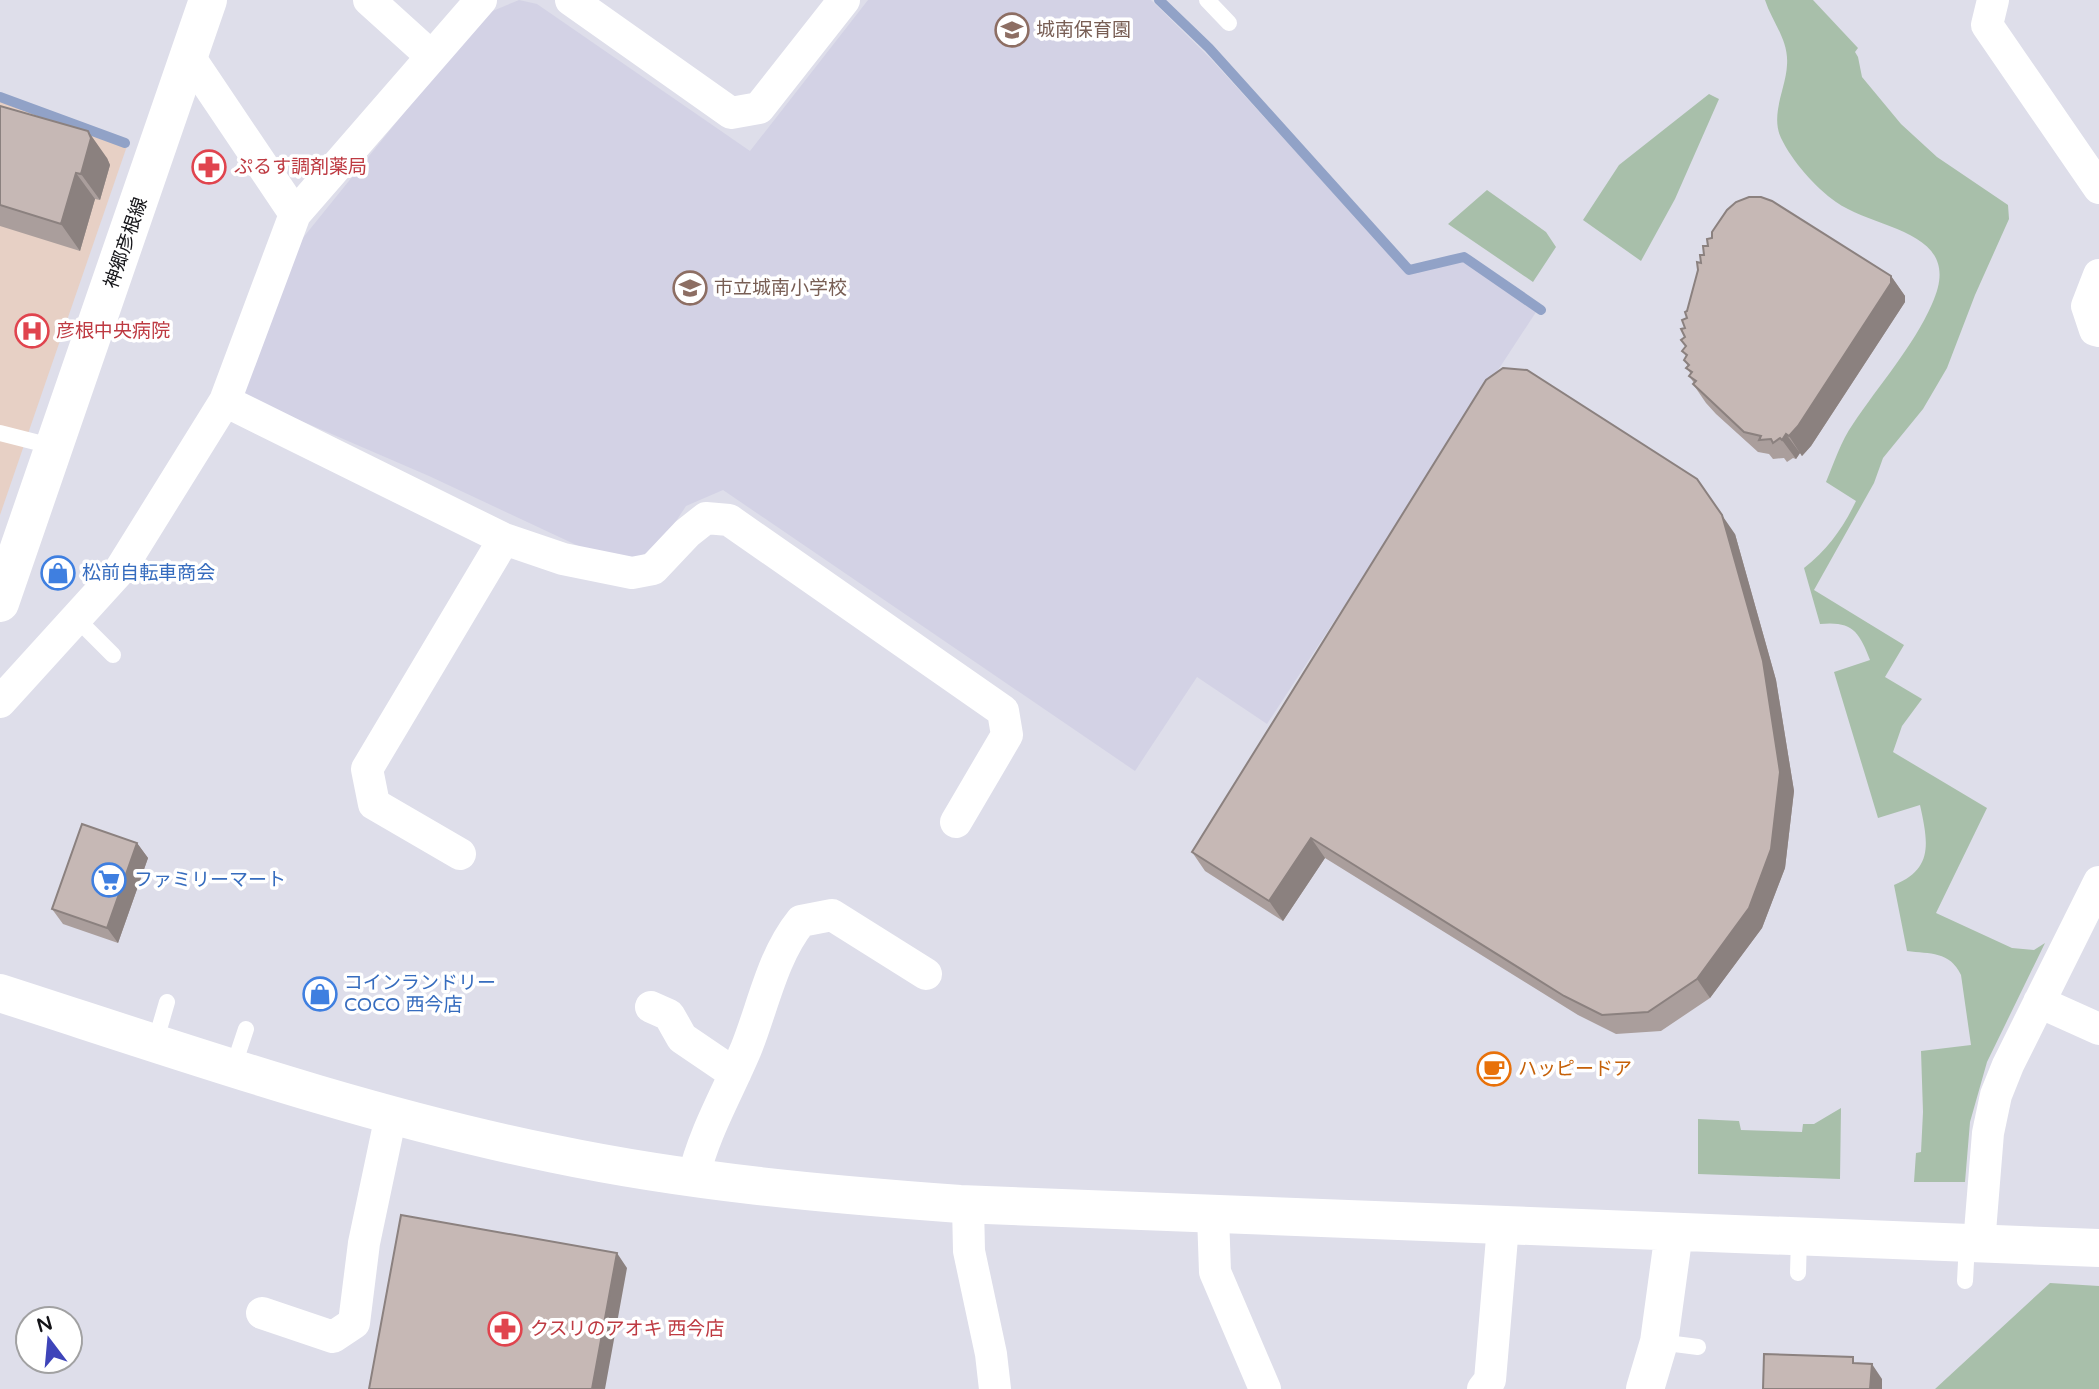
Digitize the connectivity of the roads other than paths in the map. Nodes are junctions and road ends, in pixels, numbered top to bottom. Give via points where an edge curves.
1 (208, 0) edge
2 (369, 0) edge
3 (481, 0) edge
4 (571, 0) edge
5 (844, 0) edge
6 (1207, 0) edge
7 (1993, 0) edge
8 (611, 10) edge
9 (1229, 23) dead end
10 (431, 55) junction
11 (190, 58) junction
12 (2099, 188) edge
13 (295, 214) junction
14 (2099, 275) edge
15 (2099, 331) edge
16 (225, 401) junction
17 (0, 433) edge
18 (55, 447) junction
19 (504, 539) junction
20 (0, 603) edge
21 (76, 618) junction
22 (113, 655) dead end
23 (0, 702) edge
24 (956, 822) dead end
25 (460, 854) dead end
26 (2099, 882) edge
27 (926, 974) dead end
28 (0, 993) edge
29 (167, 1002) dead end
30 (2039, 1002) junction
31 (651, 1007) dead end
32 (2099, 1029) edge
33 (246, 1030) dead end
34 (155, 1043) junction
35 (233, 1068) junction
36 (735, 1074) junction
37 (391, 1115) junction
38 (693, 1179) junction
39 (968, 1205) junction
40 (1213, 1215) junction
41 (1503, 1226) junction
42 (1674, 1232) junction
43 (2099, 1248) edge
44 (1971, 1256) junction
45 (262, 1313) dead end
46 (1659, 1342) junction
47 (1698, 1347) dead end
48 (995, 1389) edge
49 (1265, 1389) edge
50 (1483, 1389) edge
51 (1645, 1389) edge

1 - 11 street, 神郷彦根線
2 - 10 street
3 - 10 street
4 - 8 street
5 - 8 street via 760,108 731,113
6 - 9 lane
7 - 12 street via 1987,25
10 - 13 street
11 - 13 street
11 - 18 street, 神郷彦根線
13 - 16 street
14 - 15 street via 2087,306
16 - 19 street
16 - 21 street via 125,576
17 - 18 lane
18 - 20 street, 神郷彦根線
19 - 24 street via 563,559 632,573 653,569 706,518 729,520 1003,711 1007,735
19 - 25 street via 367,769 374,804
21 - 22 lane
21 - 23 street
26 - 30 street
27 - 36 street via 832,915 801,921 787,938
28 - 34 street
29 - 34 lane
30 - 32 street
30 - 44 street via 1996,1095
31 - 36 street via 669,1015 682,1038
33 - 35 lane
34 - 35 street
35 - 37 street
36 - 38 street via 704,1139
37 - 38 street via 554,1154
37 - 45 street via 364,1243 354,1323 333,1338
38 - 39 street
39 - 40 street
39 - 48 street via 969,1251
40 - 41 street
40 - 49 street via 1214,1272
41 - 42 street
41 - 50 street via 1490,1380
42 - 44 street via 1798,1255
42 - 46 street
43 - 44 street
46 - 47 lane
46 - 51 street

